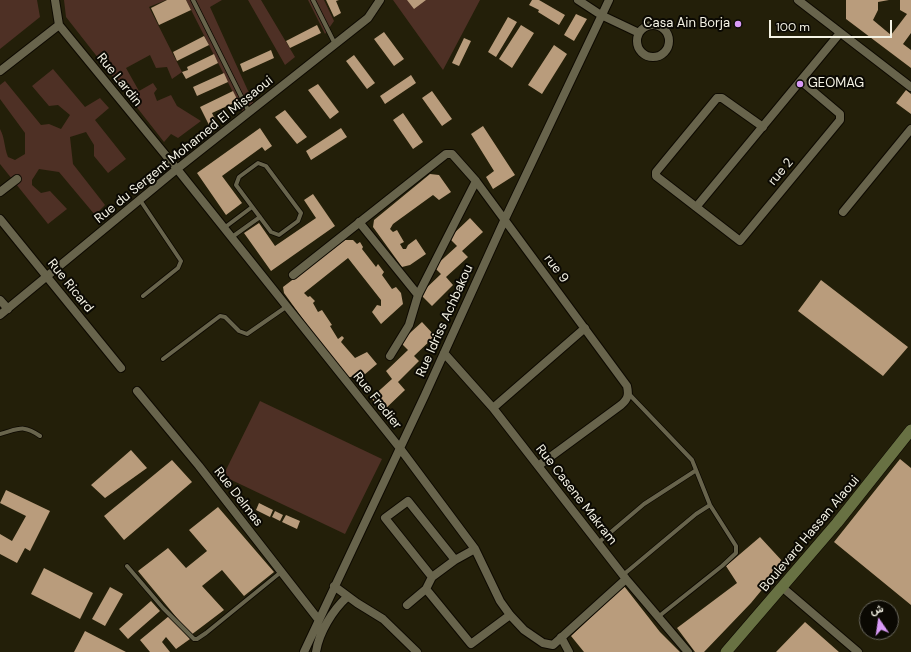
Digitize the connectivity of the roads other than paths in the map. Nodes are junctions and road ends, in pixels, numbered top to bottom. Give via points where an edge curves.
1 (55, 0) edge
2 (193, 0) edge
3 (313, 0) edge
4 (380, 0) edge
5 (578, 0) edge
6 (609, 0) edge
7 (798, 0) edge
8 (601, 16) junction
9 (59, 25) junction
10 (639, 33) dead end
11 (840, 33) junction
12 (335, 44) junction
13 (0, 71) edge
14 (801, 81) junction
15 (911, 87) edge
16 (249, 112) junction
17 (763, 127) junction
18 (911, 129) edge
19 (177, 169) junction
20 (17, 179) dead end
21 (476, 182) junction
22 (0, 192) edge
23 (140, 200) junction
24 (697, 206) junction
25 (252, 207) junction
26 (843, 212) dead end
27 (260, 217) junction
28 (0, 219) edge
29 (504, 220) junction
30 (359, 222) junction
31 (224, 228) junction
32 (232, 237) junction
33 (294, 275) dead end
34 (48, 278) junction
35 (418, 295) junction
36 (143, 296) dead end
37 (0, 300) edge
38 (287, 306) junction
39 (8, 309) junction
40 (0, 316) edge
41 (586, 328) junction
42 (444, 353) junction
43 (390, 356) dead end
44 (163, 359) dead end
45 (121, 368) dead end
46 (137, 391) dead end
47 (629, 394) junction
48 (493, 408) junction
49 (911, 430) edge
50 (0, 434) edge
51 (40, 436) dead end
52 (399, 447) junction
53 (538, 466) junction
54 (696, 471) junction
55 (710, 505) junction
56 (598, 543) junction
57 (475, 549) junction
58 (455, 560) junction
59 (127, 566) dead end
60 (281, 572) junction
61 (432, 577) junction
62 (624, 577) junction
63 (334, 586) junction
64 (783, 588) junction
65 (426, 589) junction
66 (347, 597) junction
67 (407, 605) dead end
68 (510, 615) junction
69 (658, 617) junction
70 (318, 619) junction
71 (561, 637) junction
72 (304, 652) edge
73 (316, 652) edge
74 (417, 652) edge
75 (570, 652) edge
76 (688, 652) edge
77 (726, 652) edge
78 (858, 652) edge

1 - 9 street
2 - 16 lane
3 - 12 lane
4 - 12 street, Rue du Sergent Mohamed El Missaoui via 368,18
5 - 8 street
6 - 8 street, Rue Idriss Achbakou
7 - 11 street
8 - 10 street
8 - 29 street, Rue Idriss Achbakou
9 - 13 street
9 - 19 street, Rue Lardin
11 - 14 street
11 - 15 street
12 - 16 street, Rue du Sergent Mohamed El Missaoui
14 - 17 street
14 - 24 street, rue 2 via 840,114 840,120 741,240 739,241
16 - 19 street, Rue du Sergent Mohamed El Missaoui
17 - 24 street
17 - 24 street via 722,98 717,98 655,174
18 - 26 street
19 - 23 street, Rue du Sergent Mohamed El Missaoui
19 - 31 street, Rue Fredier
20 - 22 street
21 - 29 street, rue 9
21 - 30 street, rue 9 via 452,154 449,154
21 - 35 street
23 - 34 street, Rue du Sergent Mohamed El Missaoui
23 - 36 lane via 181,261 178,268
25 - 27 lane
25 - 27 lane via 238,189 236,180 254,165 263,164 302,213 298,221 279,235 271,232
25 - 31 lane
27 - 32 lane
28 - 34 street, Rue Ricard
29 - 41 street, rue 9
29 - 42 street, Rue Idriss Achbakou
30 - 33 street
30 - 35 street
31 - 32 street, Rue Fredier
32 - 38 street, Rue Fredier
34 - 39 street, Rue du Sergent Mohamed El Missaoui
34 - 45 street, Rue Ricard
35 - 43 street via 409,325
37 - 39 street
38 - 44 lane via 246,334 239,331 225,316 220,316
38 - 52 street, Rue Fredier
39 - 40 street, Rue du Sergent Mohamed El Missaoui
41 - 47 street, rue 9 via 627,386
41 - 48 street
42 - 48 street, Rue Casene Makram
42 - 52 street, Rue Idriss Achbakou
46 - 60 street, Rue Delmas
47 - 53 street via 621,405
47 - 54 lane via 692,460
48 - 53 street, Rue Casene Makram
49 - 64 street, Boulevard Hassan Alaoui via 881,471
50 - 51 lane via 30,428
52 - 57 street, Rue Fredier
52 - 63 street, Rue Idriss Achbakou
53 - 56 street, Rue Casene Makram
54 - 55 lane
54 - 56 lane via 644,504
55 - 62 lane via 696,514
55 - 69 lane via 736,546 736,553
56 - 62 street, Rue Casene Makram
57 - 58 street
57 - 68 street, Rue Fredier via 500,601
58 - 61 street
58 - 61 street via 408,501 385,518
59 - 60 lane via 162,608 194,639 198,639
60 - 70 street, Rue Delmas
61 - 65 street
62 - 69 street, Rue Casene Makram
62 - 71 street
63 - 66 street
63 - 70 street, Rue Idriss Achbakou
64 - 77 street, Boulevard Hassan Alaoui
64 - 78 street
65 - 67 street
65 - 68 street via 471,644
66 - 73 street via 334,612
66 - 74 street via 382,619
68 - 71 street, Rue Fredier via 524,630 543,642 553,645
69 - 76 street, Rue Casene Makram
70 - 72 street, Rue Idriss Achbakou
71 - 75 street

